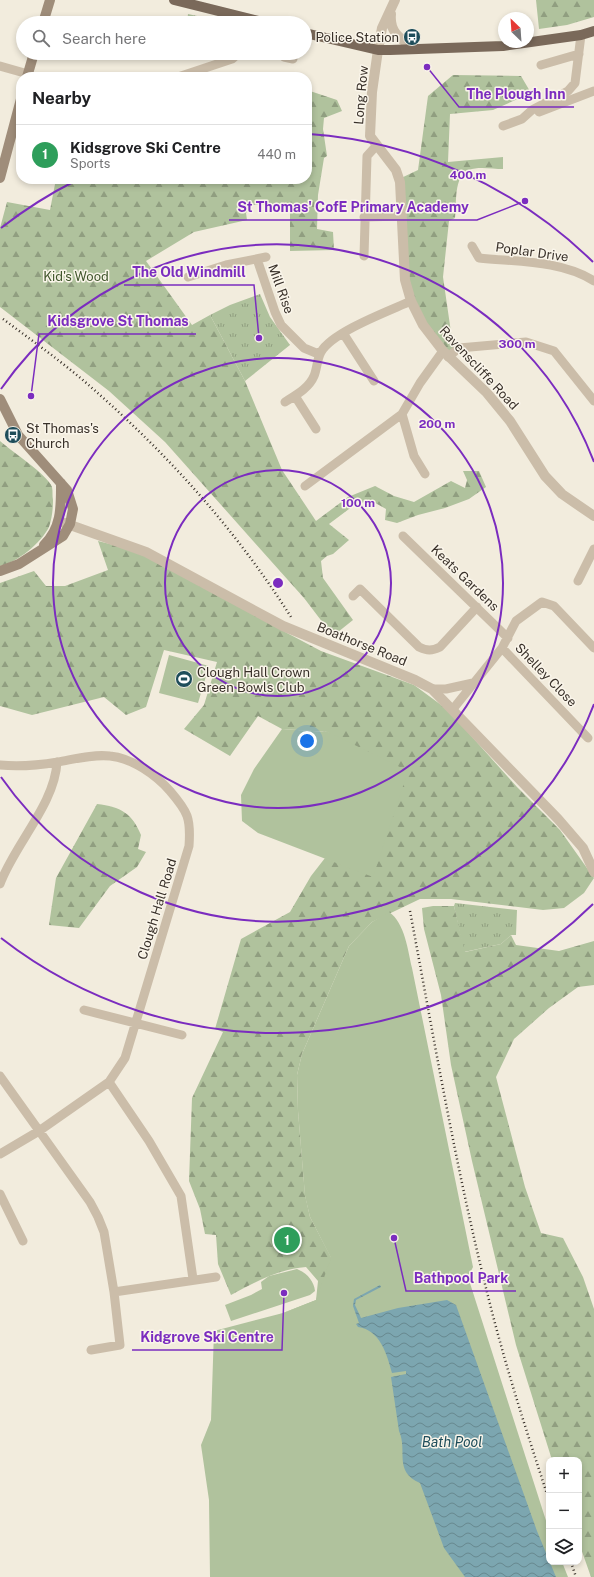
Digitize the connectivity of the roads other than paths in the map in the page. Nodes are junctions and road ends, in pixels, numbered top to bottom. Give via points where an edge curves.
1 (50, 0) edge
2 (174, 0) edge
3 (393, 3) edge
4 (45, 16) edge
5 (233, 16) edge
6 (594, 31) edge
7 (580, 35) junction
8 (312, 36) edge
9 (415, 49) junction
10 (378, 50) junction
11 (579, 54) junction
12 (32, 60) edge
13 (229, 60) edge
14 (541, 65) dead end
15 (0, 66) edge
16 (17, 72) edge
17 (29, 72) edge
18 (193, 72) edge
19 (594, 91) edge
20 (16, 117) edge
21 (522, 118) junction
22 (503, 126) dead end
23 (377, 145) junction
24 (0, 178) edge
25 (402, 216) junction
26 (364, 217) junction
27 (472, 246) dead end
28 (364, 256) dead end
29 (266, 257) dead end
30 (257, 259) junction
31 (188, 277) dead end
32 (594, 281) edge
33 (411, 301) junction
34 (343, 333) junction
35 (321, 352) junction
36 (446, 354) junction
37 (368, 372) junction
38 (360, 378) dead end
39 (374, 381) dead end
40 (295, 396) junction
41 (0, 399) edge
42 (594, 401) edge
43 (285, 402) dead end
44 (402, 414) junction
45 (311, 425) dead end
46 (420, 472) dead end
47 (61, 483) junction
48 (305, 486) dead end
49 (594, 516) edge
50 (59, 521) junction
51 (70, 524) junction
52 (403, 536) dead end
53 (594, 548) edge
54 (40, 550) junction
55 (0, 571) edge
56 (578, 581) dead end
57 (354, 596) dead end
58 (477, 607) junction
59 (508, 638) junction
60 (502, 648) junction
61 (594, 648) edge
62 (473, 683) junction
63 (432, 689) junction
64 (453, 709) junction
65 (588, 738) dead end
66 (57, 762) junction
67 (0, 765) edge
68 (594, 870) edge
69 (0, 884) edge
70 (84, 1010) dead end
71 (136, 1024) junction
72 (182, 1035) dead end
73 (0, 1076) edge
74 (108, 1082) junction
75 (39, 1130) junction
76 (0, 1154) edge
77 (0, 1194) edge
78 (23, 1241) dead end
79 (216, 1277) dead end
80 (193, 1279) junction
81 (114, 1292) junction
82 (91, 1350) dead end

1 - 4 main road
2 - 5 main road
3 - 9 street via 390,22 393,31
3 - 10 street, Long Row via 382,28
6 - 7 main road
7 - 9 main road via 503,46
7 - 11 street
8 - 10 main road
9 - 10 main road
10 - 23 street, Long Row via 372,92 370,136
11 - 14 street
11 - 21 street via 576,83 568,91
12 - 17 main road
13 - 18 street
15 - 16 street
19 - 21 street
20 - 24 main road
21 - 22 street
23 - 25 street, Ravenscliffe Road via 396,170
23 - 26 street via 367,156
25 - 26 street
25 - 33 street, Ravenscliffe Road via 405,280
26 - 28 street
27 - 32 street, Poplar Drive via 478,258 563,268 585,275
29 - 30 street, Mill Rise
30 - 31 street, Mill Rise via 226,265
30 - 35 street, Mill Rise via 281,325 304,348 316,353
33 - 34 street
33 - 36 street, Ravenscliffe Road via 423,325
34 - 35 street
34 - 37 street
35 - 40 street via 314,376
36 - 42 street via 460,348 533,343 554,351
36 - 44 street via 420,383
36 - 49 street, Ravenscliffe Road via 487,393 510,421 545,476 562,494
37 - 38 street
37 - 39 street
40 - 43 street
40 - 45 street
41 - 47 main road via 18,435
44 - 46 street
44 - 48 street
47 - 50 main road
47 - 51 main road via 72,503
50 - 51 street, Boathorse Road
50 - 54 main road via 52,537
51 - 54 main road via 63,536
51 - 63 street, Boathorse Road via 146,552 284,626
52 - 58 street, Keats Gardens
53 - 56 street
54 - 55 main road via 19,564
57 - 58 street via 360,589 418,647 426,650 440,647
58 - 59 street, Keats Gardens
59 - 60 street
59 - 61 street via 516,621 542,602 554,606
60 - 62 street
60 - 65 street, Shelley Close
62 - 63 street via 446,689
62 - 64 street
63 - 64 street, Boathorse Road
64 - 68 street, Boathorse Road via 558,819 583,848
66 - 67 street, Clough Hall Road
66 - 69 street via 56,775 47,796
66 - 71 street, Clough Hall Road via 92,756 111,756 135,764 159,779 185,809 188,818 189,846
70 - 71 street
71 - 72 street
71 - 74 street, Clough Hall Road via 125,1058
73 - 75 street
74 - 75 street, Clough Hall Road
74 - 80 street via 149,1140 181,1196
75 - 76 street, Clough Hall Road
75 - 81 street via 98,1217 104,1232
77 - 78 street
79 - 80 street
80 - 81 street
81 - 82 street via 120,1345

